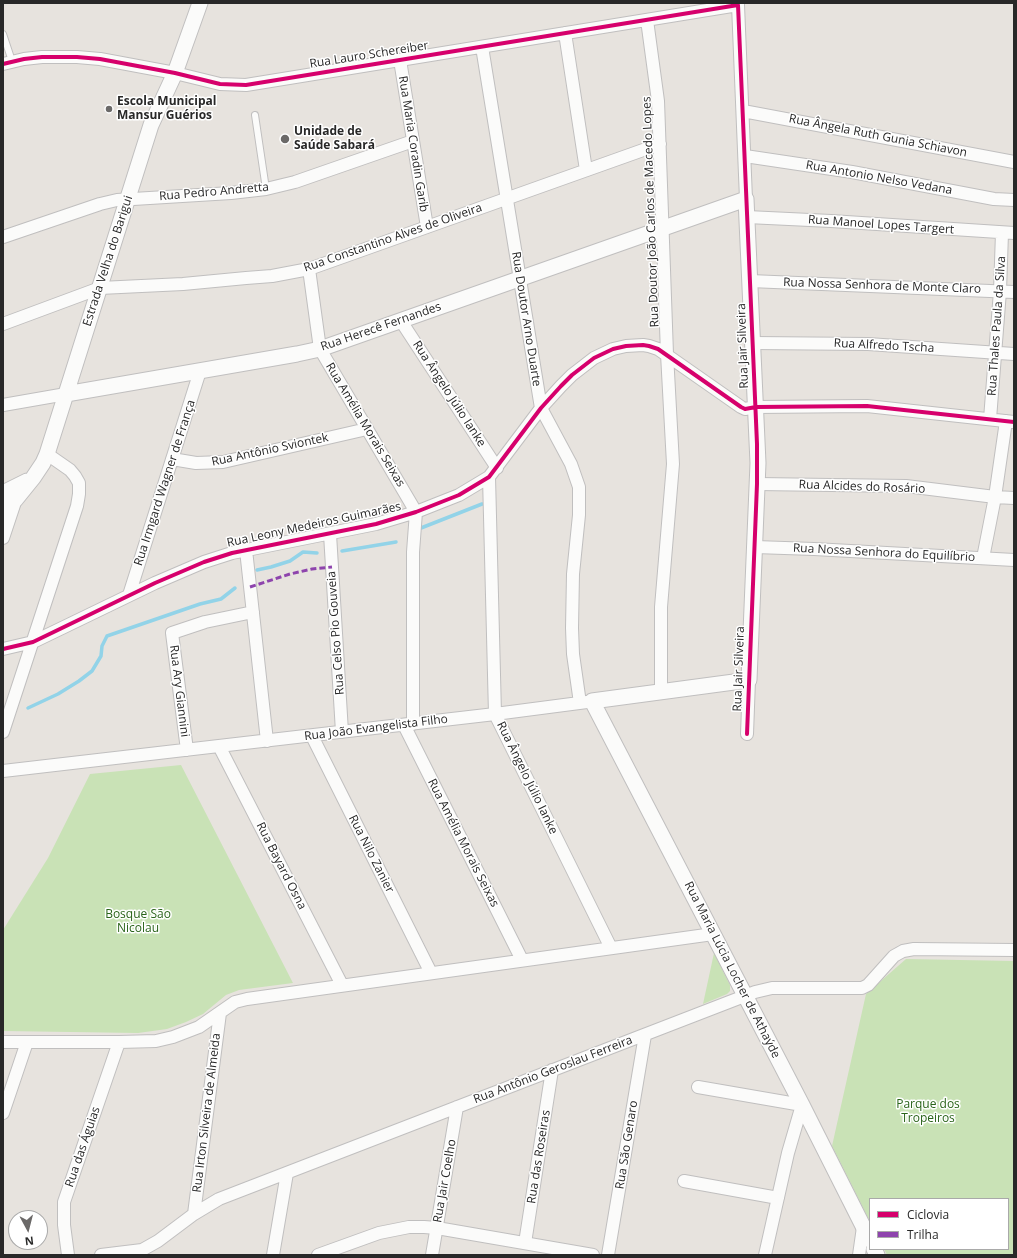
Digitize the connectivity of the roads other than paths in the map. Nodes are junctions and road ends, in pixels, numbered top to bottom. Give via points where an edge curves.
1 (200, 3) edge
2 (738, 5) joint
3 (647, 20) junction
4 (565, 33) junction
5 (3, 34) edge
6 (482, 47) junction
7 (400, 60) junction
8 (8, 62) edge
9 (174, 73) junction
10 (743, 111) junction
11 (255, 116) dead end
12 (413, 140) junction
13 (660, 144) junction
14 (745, 156) junction
15 (1014, 162) edge
16 (586, 170) junction
17 (266, 189) junction
18 (128, 198) junction
19 (506, 199) junction
20 (746, 199) junction
21 (1014, 200) edge
22 (747, 217) junction
23 (427, 227) junction
24 (663, 229) junction
25 (1008, 233) edge
26 (3, 237) edge
27 (309, 269) junction
28 (519, 279) junction
29 (750, 281) junction
30 (100, 288) junction
31 (1000, 291) junction
32 (1014, 292) edge
33 (401, 321) junction
34 (3, 324) edge
35 (753, 343) junction
36 (320, 349) junction
37 (994, 353) junction
38 (667, 354) junction
39 (1014, 354) edge
40 (200, 371) junction
41 (66, 394) junction
42 (3, 405) edge
43 (756, 407) junction
44 (541, 408) junction
45 (990, 419) junction
46 (1010, 422) edge
47 (367, 429) junction
48 (47, 454) junction
49 (172, 460) junction
50 (493, 472) junction
51 (757, 484) junction
52 (10, 496) edge
53 (995, 497) junction
54 (1014, 498) edge
55 (3, 509) edge
56 (416, 512) junction
57 (330, 534) junction
58 (3, 538) edge
59 (755, 547) junction
60 (246, 550) junction
61 (983, 558) junction
62 (1014, 560) edge
63 (129, 595) junction
64 (253, 612) junction
65 (33, 642) junction
66 (3, 649) edge
67 (749, 680) junction
68 (661, 692) junction
69 (586, 702) junction
70 (495, 714) junction
71 (5, 716) edge
72 (409, 724) junction
73 (3, 732) edge
74 (342, 732) junction
75 (747, 734) dead end
76 (312, 736) junction
77 (267, 741) junction
78 (219, 746) junction
79 (187, 750) junction
80 (3, 771) edge
81 (713, 934) junction
82 (611, 948) junction
83 (1014, 950) edge
84 (522, 960) junction
85 (431, 973) junction
86 (342, 985) junction
87 (745, 996) junction
88 (220, 1013) junction
89 (645, 1035) junction
90 (3, 1042) edge
91 (27, 1042) junction
92 (119, 1042) junction
93 (552, 1070) junction
94 (698, 1087) dead end
95 (802, 1105) junction
96 (457, 1107) junction
97 (3, 1113) edge
98 (287, 1173) junction
99 (684, 1181) dead end
100 (778, 1198) junction
101 (194, 1214) junction
102 (437, 1228) junction
103 (867, 1234) edge
104 (525, 1243) junction
105 (68, 1255) edge
106 (101, 1255) edge
107 (273, 1255) edge
108 (318, 1255) edge
109 (432, 1255) edge
110 (593, 1255) edge
111 (608, 1255) edge
112 (765, 1255) edge
113 (859, 1255) edge

1 - 9 street, Estrada Velha do Barigui
2 - 3 street, Rua Lauro Schereiber
2 - 10 street, Rua Jair Silveira
3 - 4 street, Rua Lauro Schereiber
3 - 13 street, Rua Doutor João Carlos de Macedo Lopes via 657,90
4 - 6 street, Rua Lauro Schereiber
4 - 16 street
5 - 8 lane
6 - 7 street, Rua Lauro Schereiber
6 - 19 street, Rua Doutor Arno Duarte
7 - 9 street, Rua Lauro Schereiber via 246,85 220,84
7 - 12 street, Rua Maria Coradin Garib
8 - 9 street, Rua Lauro Schereiber via 42,57 77,57 117,61
9 - 18 street, Estrada Velha do Barigui via 151,125
10 - 14 street, Rua Jair Silveira
10 - 15 street, Rua Ângela Ruth Gunia Schiavon
11 - 17 lane
12 - 17 street, Rua Pedro Andretta via 308,178
12 - 23 street, Rua Maria Coradin Garib
13 - 16 street, Rua Constantino Alves de Oliveira
13 - 24 street, Rua Doutor João Carlos de Macedo Lopes
14 - 20 street, Rua Jair Silveira
14 - 21 street, Rua Antonio Nelso Vedana via 852,172 994,199
16 - 19 street, Rua Constantino Alves de Oliveira
17 - 18 street, Rua Pedro Andretta
18 - 26 street, Rua Pedro Andretta via 100,204
18 - 30 street, Estrada Velha do Barigui
19 - 23 street, Rua Constantino Alves de Oliveira
19 - 28 street, Rua Doutor Arno Duarte
20 - 22 street, Rua Jair Silveira
20 - 24 street, Rua Herecê Fernandes
22 - 25 street, Rua Manoel Lopes Targert
22 - 29 street, Rua Jair Silveira
23 - 27 street, Rua Constantino Alves de Oliveira
24 - 28 street, Rua Herecê Fernandes
24 - 38 street, Rua Doutor João Carlos de Macedo Lopes
25 - 31 street, Rua Thales Paula da Silva
27 - 30 street, Rua Constantino Alves de Oliveira via 239,279
27 - 36 street, Rua Amélia Morais Seixas
28 - 33 street, Rua Herecê Fernandes
28 - 44 street, Rua Doutor Arno Duarte
29 - 31 street, Rua Nossa Senhora de Monte Claro
29 - 35 street, Rua Jair Silveira
30 - 34 street, Rua Constantino Alves de Oliveira
30 - 41 street, Estrada Velha do Barigui
31 - 32 street, Rua Nossa Senhora de Monte Claro
31 - 37 street, Rua Thales Paula da Silva
33 - 36 street, Rua Herecê Fernandes
33 - 50 street, Rua Ângelo Júlio Ianke
35 - 37 street, Rua Alfredo Tscha via 868,344
35 - 43 street, Rua Jair Silveira
36 - 40 street, Rua Herecê Fernandes
36 - 47 street, Rua Amélia Morais Seixas
37 - 39 street, Rua Alfredo Tscha
37 - 45 street, Rua Thales Paula da Silva
38 - 43 street, Rua Leony Medeiros Guimarães via 741,407
38 - 44 street, Rua Leony Medeiros Guimarães via 649,346 634,345 614,349 588,362
38 - 68 street, Rua Doutor João Carlos de Macedo Lopes via 673,464 661,607
40 - 41 street, Rua Herecê Fernandes
40 - 49 street, Rua Irmgard Wagner de França
41 - 42 street, Rua Herecê Fernandes
41 - 48 street, Estrada Velha do Barigui
43 - 45 street, Rua Leony Medeiros Guimarães via 867,406
43 - 51 street, Rua Jair Silveira
44 - 50 street, Rua Leony Medeiros Guimarães
44 - 69 street, Rua Doutor Arno Duarte via 579,487 580,515 573,574 572,628 573,654
45 - 46 street, Rua Leony Medeiros Guimarães
46 - 53 street
47 - 49 street, Rua Antônio Sviontek via 223,462 196,463
47 - 56 street, Rua Amélia Morais Seixas
48 - 52 street, Estrada Velha do Barigui via 33,478
48 - 65 street via 75,476 79,484 79,494 74,518
49 - 63 street, Rua Irmgard Wagner de França
50 - 56 street, Rua Leony Medeiros Guimarães via 459,494
50 - 70 street, Rua Ângelo Júlio Ianke
51 - 53 street, Rua Alcides do Rosário via 906,486
51 - 59 street, Rua Jair Silveira
52 - 55 street
52 - 58 street
53 - 54 street, Rua Alcides do Rosário
53 - 61 street
56 - 57 street, Rua Leony Medeiros Guimarães
56 - 72 street, Rua Amélia Morais Seixas
57 - 60 street, Rua Leony Medeiros Guimarães
57 - 74 street, Rua Celso Pio Gouveia
59 - 61 street, Rua Nossa Senhora do Equilíbrio
59 - 67 street, Rua Jair Silveira
60 - 63 street, Rua Leony Medeiros Guimarães via 204,562
60 - 64 street
61 - 62 street, Rua Nossa Senhora do Equilíbrio
63 - 65 street, Rua Leony Medeiros Guimarães
64 - 77 street
64 - 79 street, Rua Ary Giannini via 205,622 172,633
65 - 66 street, Rua Leony Medeiros Guimarães
65 - 71 street
67 - 68 street, Rua João Evangelista Filho
67 - 75 street, Rua Jair Silveira
68 - 69 street, Rua João Evangelista Filho
69 - 70 street, Rua João Evangelista Filho
69 - 81 street, Rua Maria Lúcia Locher de Athaýde
70 - 72 street, Rua João Evangelista Filho
70 - 82 street, Rua Ângelo Júlio Ianke
71 - 73 street
72 - 74 street, Rua João Evangelista Filho
72 - 84 street, Rua Amélia Morais Seixas
74 - 76 street, Rua João Evangelista Filho
76 - 77 street, Rua João Evangelista Filho
76 - 85 street, Rua Nilo Zanier
77 - 78 street, Rua João Evangelista Filho
78 - 79 street, Rua João Evangelista Filho
78 - 86 street, Rua Bayard Osna
79 - 80 street, Rua João Evangelista Filho
81 - 82 street
81 - 87 street, Rua Maria Lúcia Locher de Athaýde
82 - 84 street
83 - 87 street, Rua Antônio Geroslau Ferreira via 914,948 894,956 868,985 862,988 772,988
84 - 85 street
85 - 86 street
86 - 88 street via 240,1000
87 - 89 street, Rua Antônio Geroslau Ferreira
87 - 95 street, Rua Maria Lúcia Locher de Athaýde
88 - 92 street via 199,1027 173,1037
88 - 101 street, Rua Irton Silveira de Almeida
89 - 93 street, Rua Antônio Geroslau Ferreira
89 - 111 street, Rua São Genaro
90 - 91 street
91 - 92 street
91 - 97 street
92 - 105 street, Rua das Águias via 64,1202
93 - 96 street, Rua Antônio Geroslau Ferreira
93 - 104 street, Rua das Roseiras
94 - 95 street
95 - 100 street
95 - 103 street, Rua Maria Lúcia Locher de Athaýde
96 - 98 street, Rua Antônio Geroslau Ferreira
96 - 102 street, Rua Jair Coelho
98 - 101 street, Rua Antônio Geroslau Ferreira via 219,1199
98 - 107 street
99 - 100 street
100 - 112 street
101 - 106 street, Rua Antônio Geroslau Ferreira via 142,1250
102 - 104 street
102 - 108 street via 424,1226 392,1230
102 - 109 street, Rua Jair Coelho
103 - 113 street
104 - 110 street

